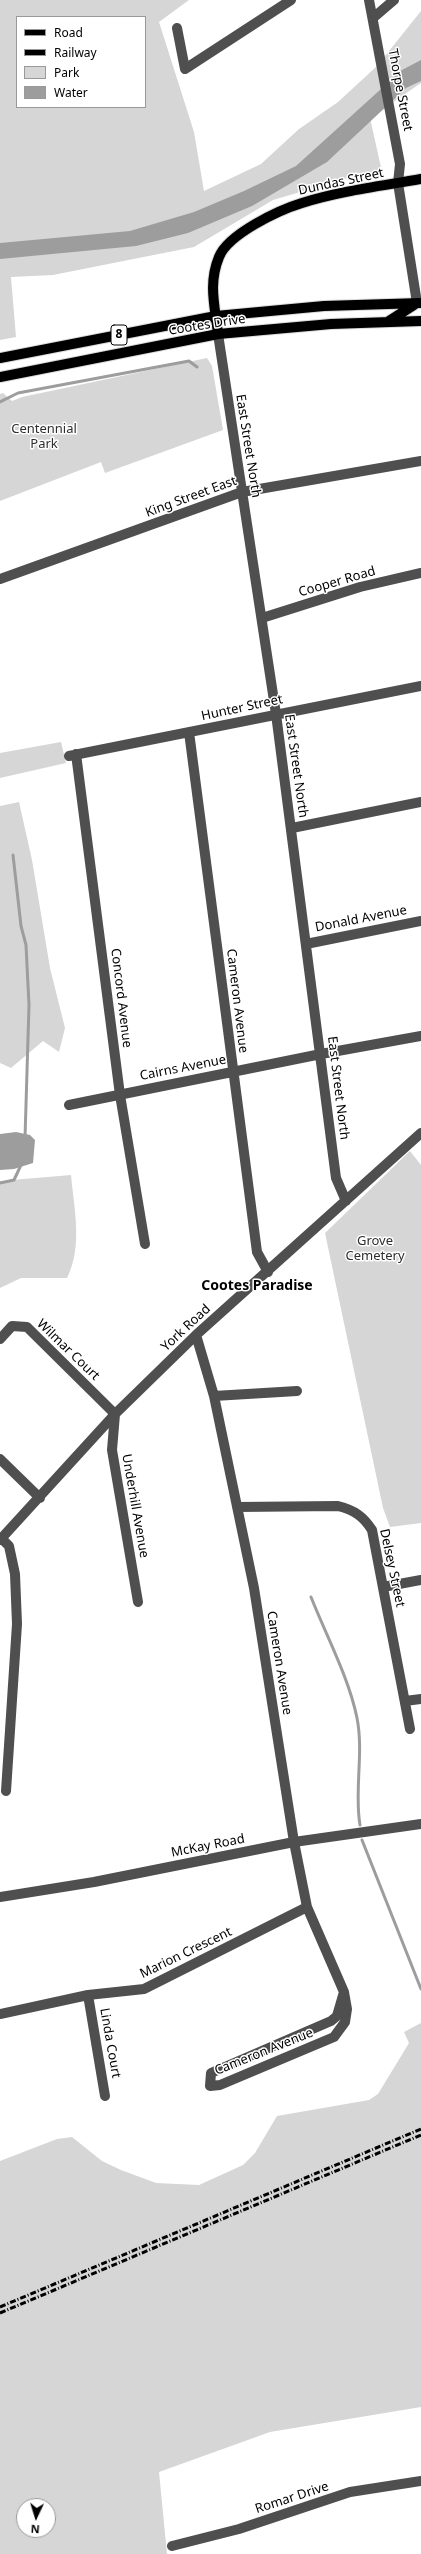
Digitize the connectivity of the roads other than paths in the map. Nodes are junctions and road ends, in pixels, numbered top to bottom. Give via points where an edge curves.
1 (291, 0) edge
2 (369, 0) edge
3 (394, 0) edge
4 (373, 18) junction
5 (177, 28) dead end
6 (421, 179) edge
7 (398, 183) junction
8 (419, 303) edge
9 (216, 316) junction
10 (389, 321) junction
11 (421, 321) edge
12 (218, 334) junction
13 (0, 358) edge
14 (0, 377) edge
15 (421, 462) edge
16 (242, 492) junction
17 (420, 573) dead end
18 (0, 579) edge
19 (262, 618) junction
20 (421, 686) edge
21 (276, 714) junction
22 (189, 732) junction
23 (72, 755) joint
24 (421, 802) edge
25 (292, 828) junction
26 (421, 921) edge
27 (306, 944) junction
28 (421, 1036) edge
29 (321, 1054) junction
30 (233, 1072) junction
31 (120, 1095) junction
32 (69, 1105) dead end
33 (421, 1133) edge
34 (346, 1201) junction
35 (145, 1244) dead end
36 (268, 1272) junction
37 (196, 1335) junction
38 (0, 1339) edge
39 (297, 1391) dead end
40 (214, 1396) junction
41 (115, 1414) junction
42 (0, 1459) edge
43 (40, 1498) junction
44 (237, 1507) junction
45 (1, 1539) edge
46 (421, 1580) edge
47 (383, 1587) junction
48 (138, 1602) dead end
49 (421, 1699) edge
50 (405, 1701) junction
51 (410, 1729) dead end
52 (6, 1791) dead end
53 (421, 1824) edge
54 (294, 1842) junction
55 (0, 1897) edge
56 (306, 1907) junction
57 (344, 1992) junction
58 (88, 1995) junction
59 (0, 2014) edge
60 (105, 2096) dead end
61 (421, 2481) edge
62 (172, 2546) dead end

1 - 5 street via 185,69
2 - 4 street, Thorpe Street
3 - 4 street
4 - 7 street, Thorpe Street via 400,164
6 - 7 main road, Dundas Street
7 - 8 street, Thorpe Street
7 - 9 main road, Dundas Street via 301,203 247,229 227,245 219,256 211,289
8 - 9 main road, Cootes Drive / 8 via 324,306
8 - 10 main road
9 - 12 main road, Dundas Street
9 - 13 main road, Cootes Drive / 8
10 - 11 main road, Cootes Drive / 8
10 - 12 main road, Cootes Drive / 8
12 - 14 main road, Cootes Drive / 8
12 - 16 street, East Street North
15 - 16 street, King Street East
16 - 18 street, King Street East
16 - 19 street, East Street North
17 - 19 street, Cooper Road via 360,587
19 - 21 street, East Street North
20 - 21 street, Hunter Street
21 - 22 street, Hunter Street
21 - 25 street, East Street North
22 - 23 street, Hunter Street
22 - 30 street, Cameron Avenue
23 - 31 street, Concord Avenue
24 - 25 street
25 - 27 street, East Street North
26 - 27 street, Donald Avenue
27 - 29 street, East Street North
28 - 29 street, Cairns Avenue
29 - 30 street, Cairns Avenue
29 - 34 street, East Street North via 336,1178
30 - 31 street, Cairns Avenue
30 - 36 street, Cameron Avenue via 257,1252
31 - 32 street, Cairns Avenue
31 - 35 street, Concord Avenue
33 - 34 street, York Road
34 - 36 street, York Road
36 - 37 street, York Road
37 - 40 street, Cameron Avenue
37 - 41 street, York Road
38 - 41 street, Wilmar Court via 12,1326 27,1327
39 - 40 street
40 - 44 street, Cameron Avenue
41 - 43 street, York Road
41 - 48 street, Underhill Avenue via 112,1450
42 - 43 street
43 - 45 street, York Road
44 - 47 street, Delsey Street via 338,1506 350,1509 364,1517 372,1530
44 - 54 street, Cameron Avenue via 254,1588
45 - 52 street via 9,1546 14,1568 17,1624
46 - 47 street
47 - 50 street, Delsey Street
49 - 50 street
50 - 51 street, Delsey Street
53 - 54 street, McKay Road
54 - 55 street, McKay Road via 94,1882
54 - 56 street, Cameron Avenue
56 - 57 street, Cameron Avenue
56 - 58 street, Marion Crescent via 144,1989
57 - 57 street, Cameron Avenue via 336,2016 330,2021 211,2073 210,2086 220,2085 334,2036 345,2022 347,2009
58 - 59 street, Marion Crescent
58 - 60 street, Linda Court
61 - 62 street, Romar Drive via 350,2492 239,2529

